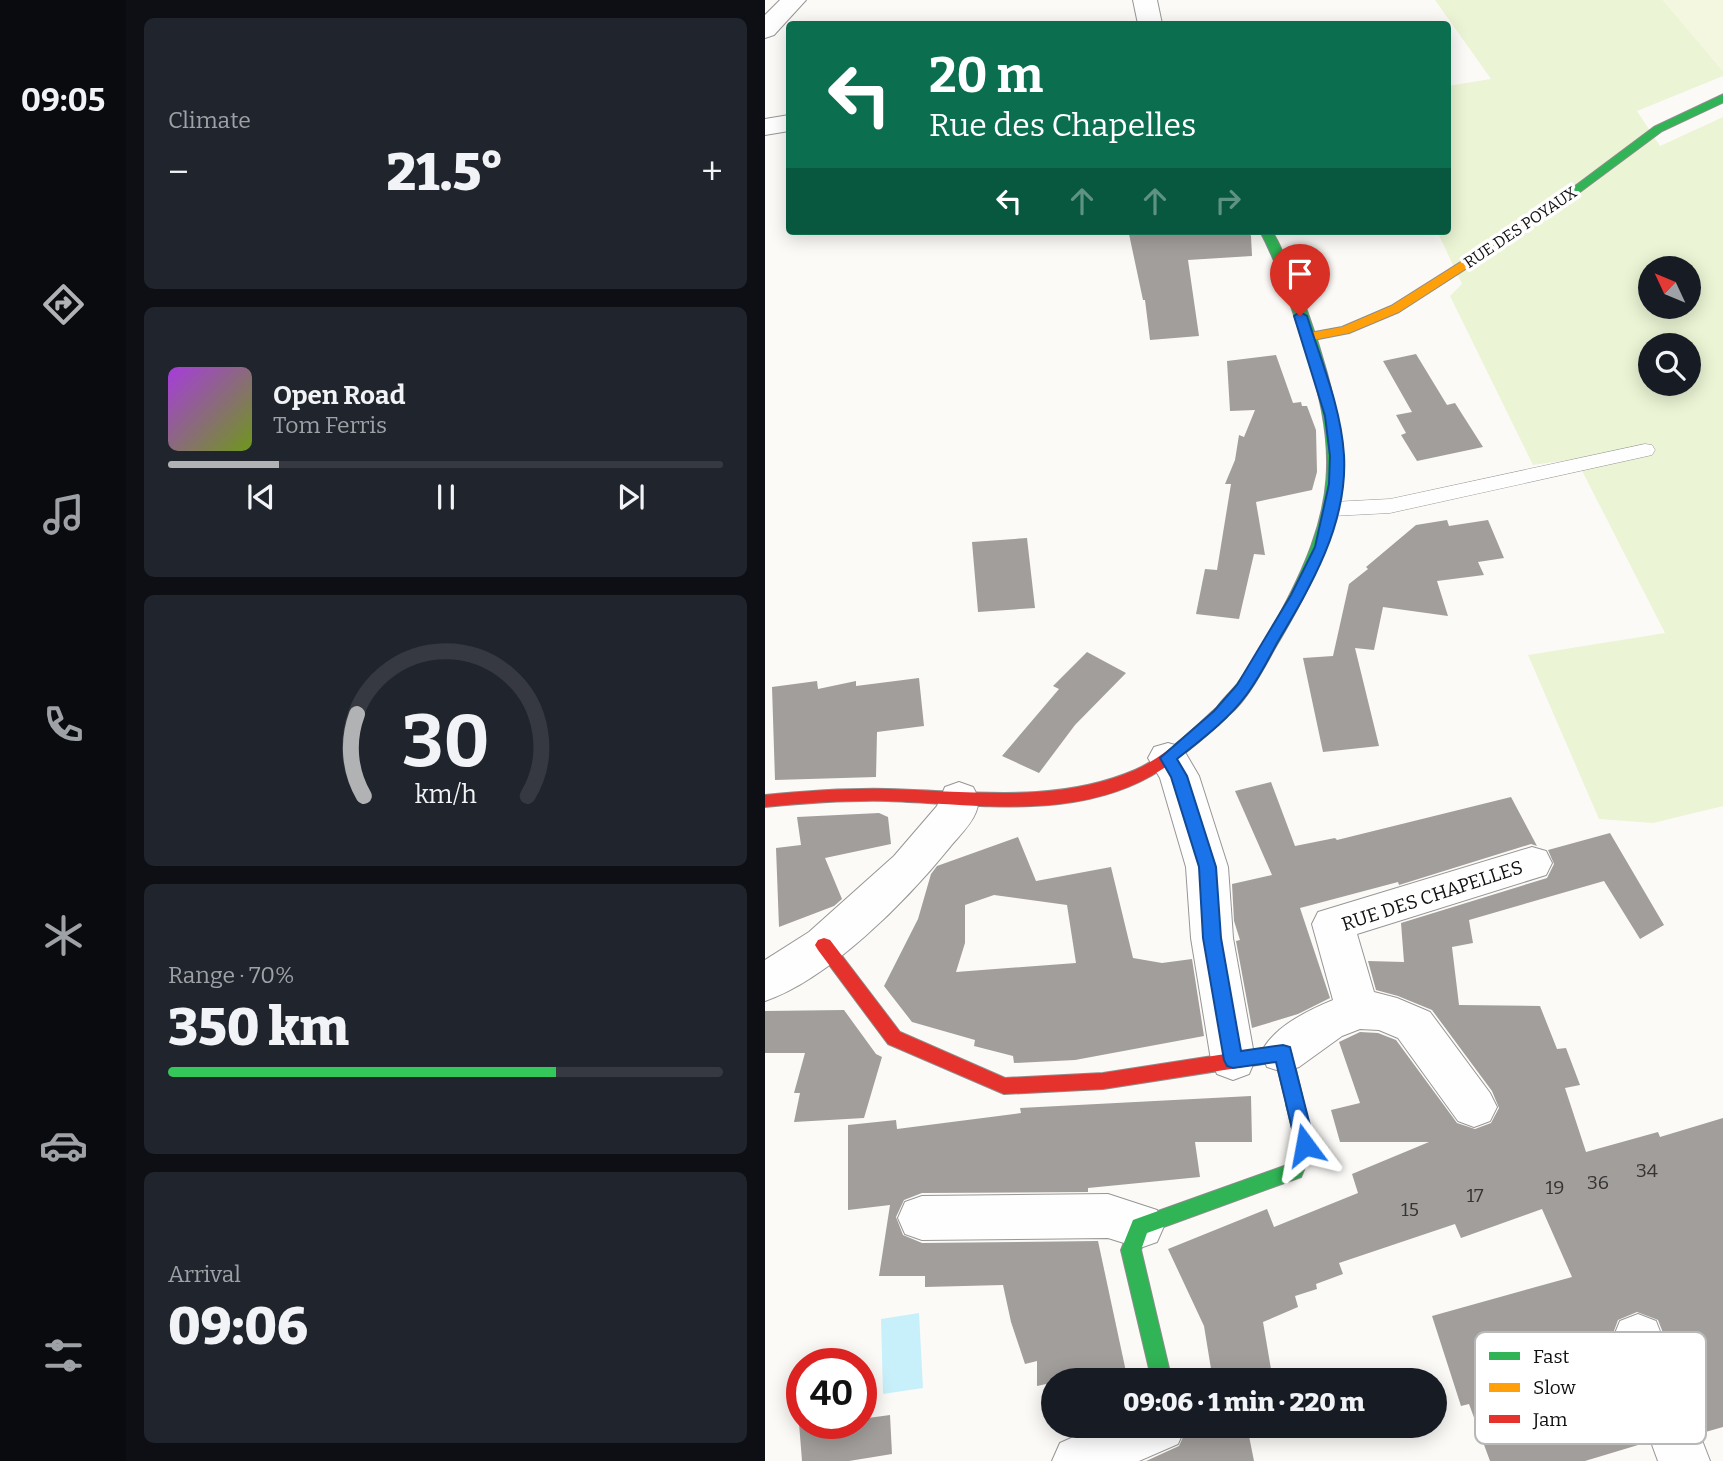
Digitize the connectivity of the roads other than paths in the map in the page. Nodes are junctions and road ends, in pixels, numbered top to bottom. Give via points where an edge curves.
1 (794, 0) edge
2 (1145, 0) edge
3 (1150, 21) edge
4 (765, 30) edge
5 (1723, 97) edge
6 (786, 124) edge
7 (765, 127) edge
8 (1268, 235) edge
9 (1308, 337) junction
10 (1645, 450) dead end
11 (1331, 509) junction
12 (1168, 758) junction
13 (959, 798) junction
14 (765, 801) edge
15 (1531, 863) dead end
16 (824, 945) junction
17 (765, 983) edge
18 (1358, 1010) junction
19 (1283, 1053) junction
20 (1233, 1060) junction
21 (1474, 1107) dead end
22 (921, 1218) dead end
23 (1140, 1226) junction
24 (1159, 1368) edge
25 (1132, 1438) edge
26 (1678, 1444) edge
27 (1078, 1461) edge
28 (1684, 1461) edge

1 - 4 street
2 - 3 street
5 - 9 street, RUE DES POYAUX via 1662,124 1536,219 1402,305 1366,325
6 - 7 street
8 - 9 street
9 - 11 street via 1332,416 1337,456
10 - 11 lane via 1390,506
11 - 12 street via 1322,547 1242,689
12 - 13 street via 1097,792 1067,799
12 - 20 street via 1179,776 1207,867 1212,938
13 - 14 street via 827,795
13 - 16 street via 956,812 909,868
15 - 18 street, RUE DES CHAPELLES via 1333,924
16 - 17 street
16 - 20 street via 895,1038 1004,1086 1103,1081
18 - 19 street via 1326,1023
18 - 21 street via 1382,1011 1414,1025
19 - 20 street
19 - 23 street via 1305,1145 1294,1171
22 - 23 street via 1108,1216
23 - 24 street via 1131,1250
25 - 27 street
26 - 28 street

